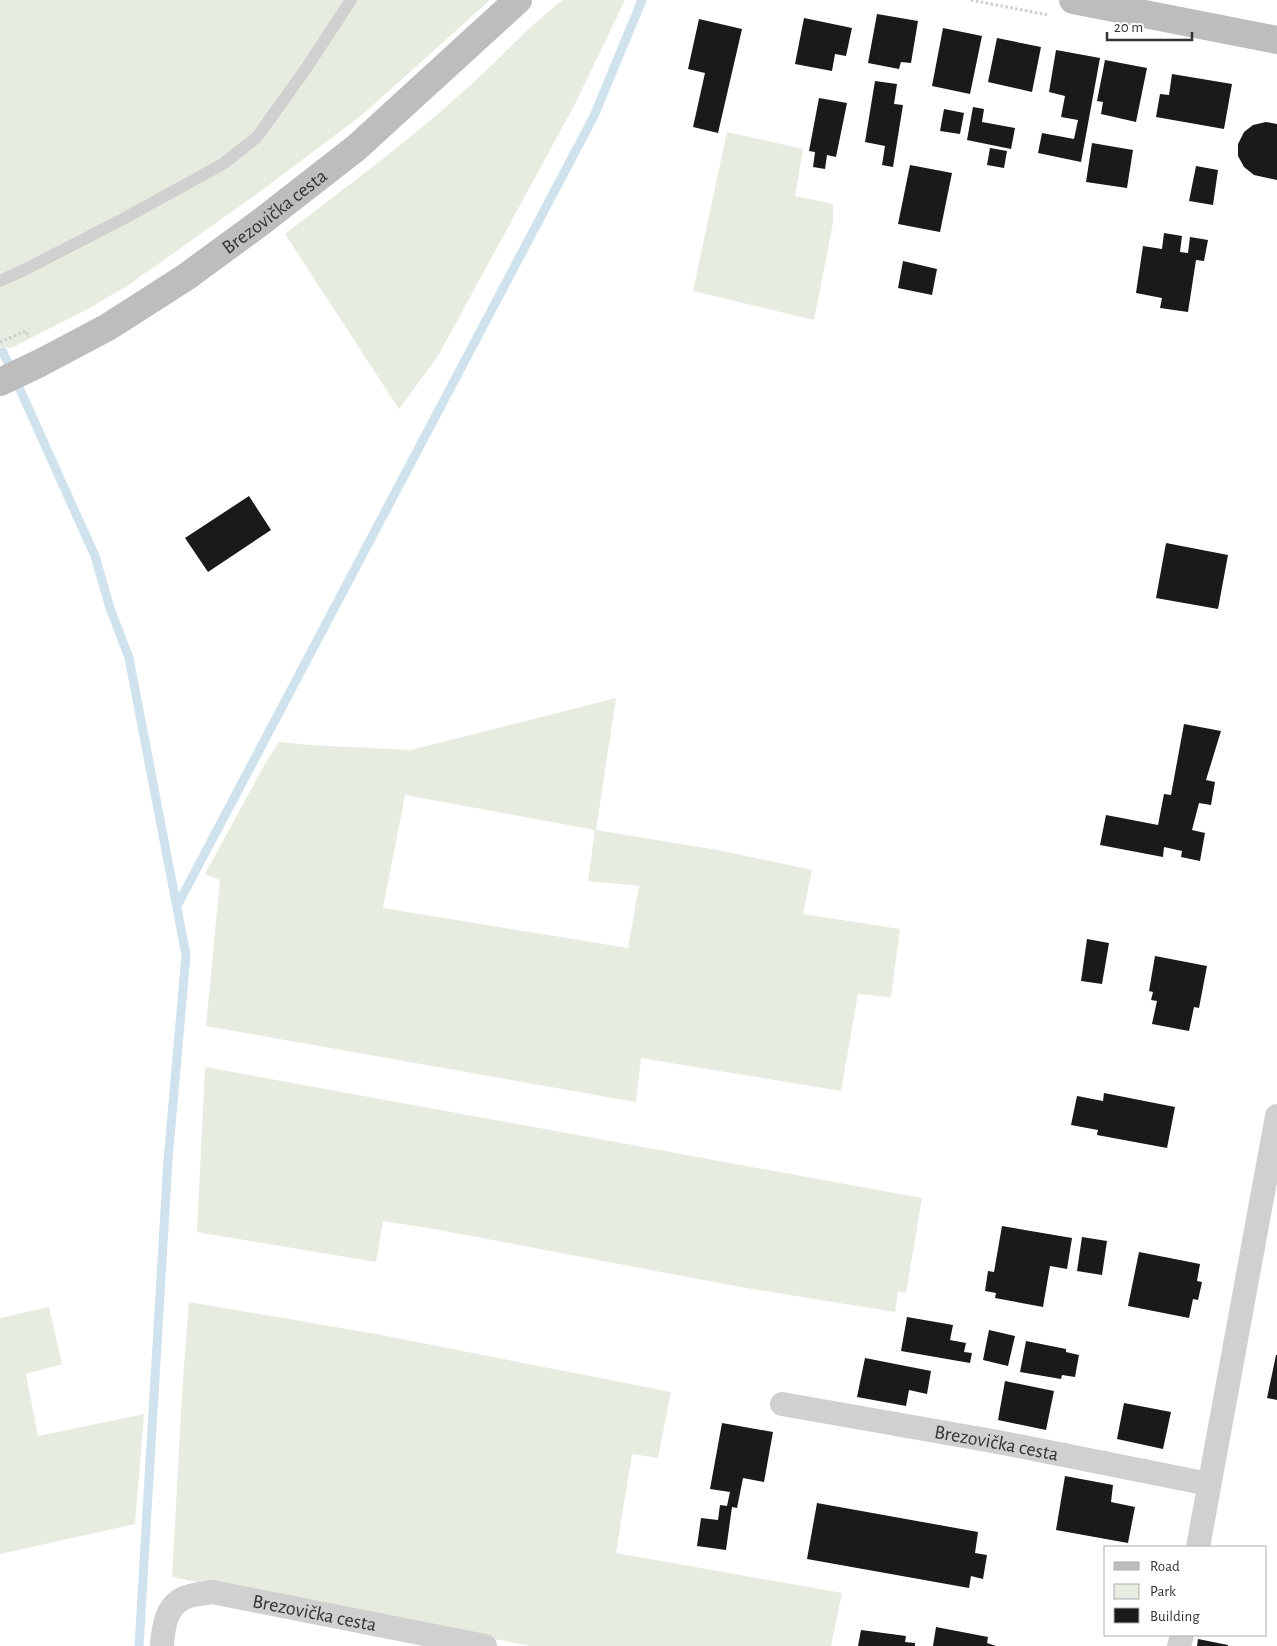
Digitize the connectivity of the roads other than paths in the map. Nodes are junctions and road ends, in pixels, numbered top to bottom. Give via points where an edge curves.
1 (351, 0) edge
2 (518, 0) edge
3 (1073, 0) edge
4 (1277, 40) edge
5 (0, 281) edge
6 (0, 382) edge
7 (1277, 1116) edge
8 (1269, 1201) edge
9 (782, 1404) dead end
10 (1209, 1484) junction
11 (1198, 1546) edge
12 (162, 1638) edge
13 (485, 1646) edge

1 - 5 lane via 257,137 223,164
2 - 6 main road, Brezovička cesta via 356,148 261,222 186,277 123,317
3 - 4 main road
7 - 8 street
8 - 10 street
9 - 10 street, Brezovička cesta
10 - 11 street
12 - 13 street, Brezovička cesta via 170,1609 184,1598 212,1592

